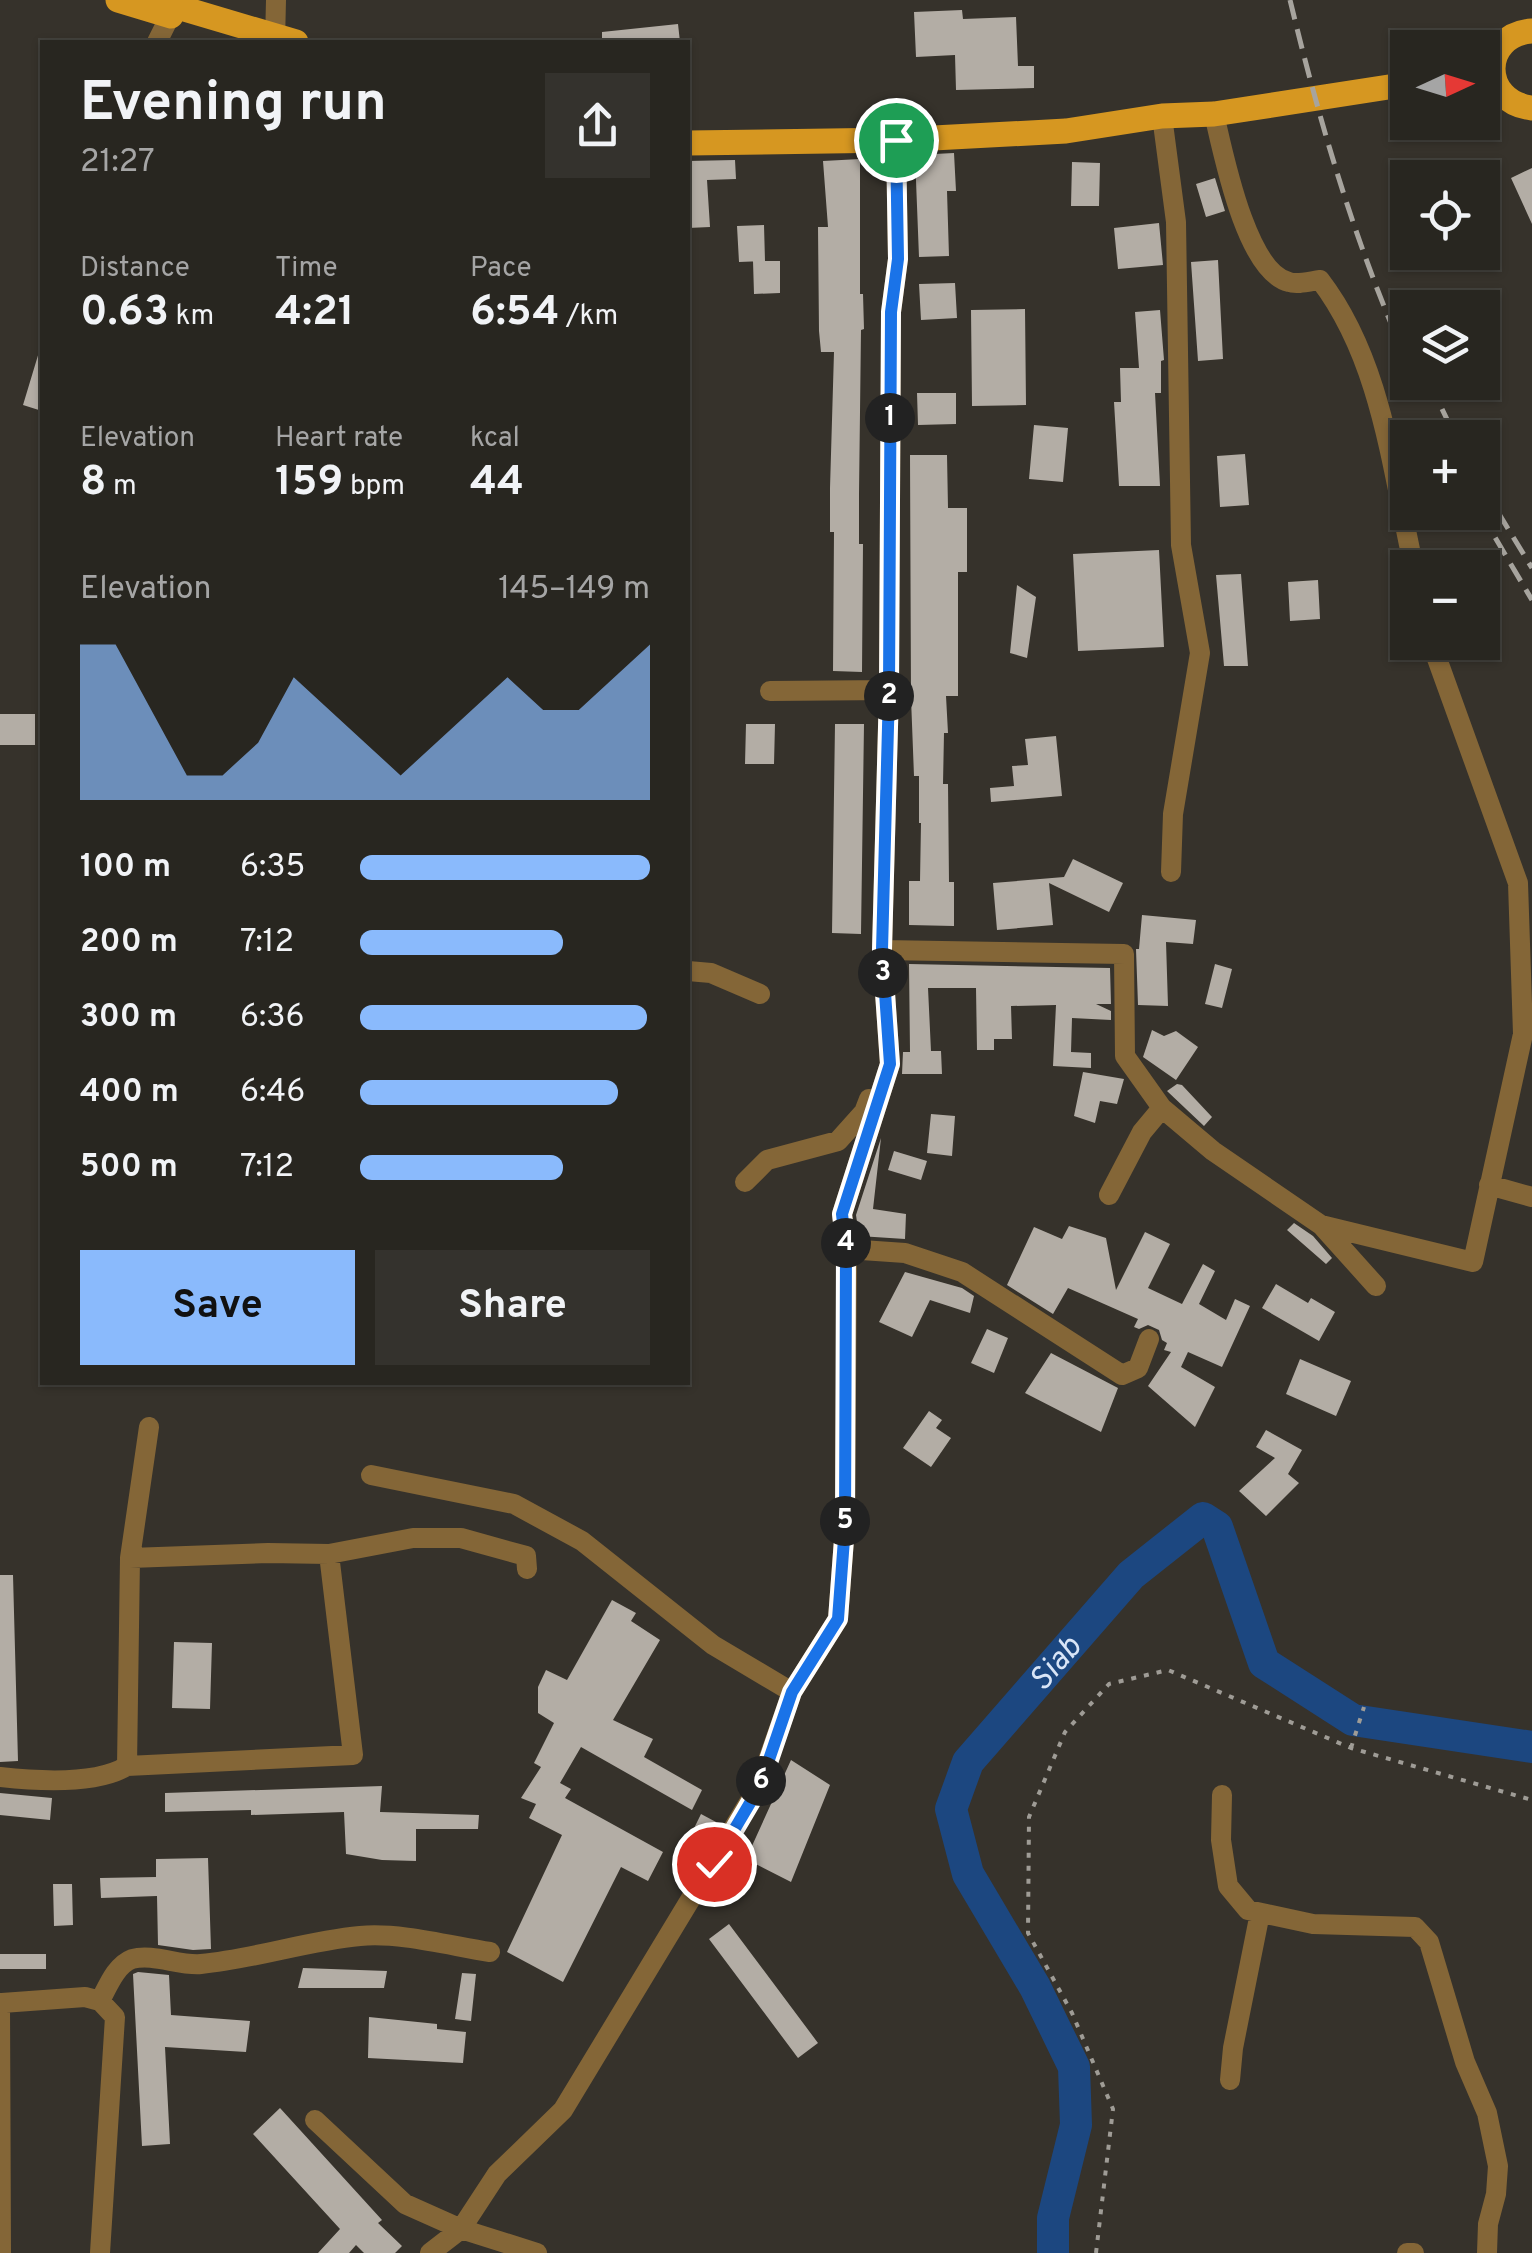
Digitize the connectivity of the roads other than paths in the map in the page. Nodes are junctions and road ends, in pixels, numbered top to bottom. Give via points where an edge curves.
1 (118, 0) edge
2 (276, 0) edge
3 (162, 8) edge
4 (211, 8) edge
5 (1530, 28) edge
6 (157, 40) edge
7 (283, 40) edge
8 (1500, 45) edge
9 (1390, 87) edge
10 (1214, 114) junction
11 (1162, 116) junction
12 (896, 140) junction
13 (690, 143) edge
14 (1410, 550) edge
15 (1438, 660) edge
16 (770, 690) dead end
17 (889, 690) junction
18 (1171, 872) dead end
19 (882, 950) junction
20 (690, 971) edge
21 (760, 994) dead end
22 (1162, 1108) junction
23 (746, 1182) dead end
24 (1490, 1185) junction
25 (1109, 1195) dead end
26 (1532, 1197) edge
27 (1321, 1225) junction
28 (846, 1249) junction
29 (1376, 1286) dead end
30 (1149, 1339) dead end
31 (149, 1427) dead end
32 (371, 1475) dead end
33 (329, 1554) junction
34 (130, 1558) junction
35 (527, 1569) dead end
36 (792, 1692) junction
37 (127, 1766) junction
38 (0, 1777) edge
39 (1222, 1795) dead end
40 (1260, 1913) junction
41 (490, 1952) dead end
42 (100, 2001) junction
43 (1, 2003) edge
44 (1230, 2080) dead end
45 (315, 2120) dead end
46 (461, 2229) junction
47 (1, 2253) edge
48 (100, 2253) edge
49 (430, 2253) edge
50 (537, 2253) edge
51 (1488, 2253) edge

1 - 3 main road
2 - 7 street
3 - 4 main road
3 - 6 street
4 - 7 main road
5 - 8 main road
9 - 10 main road
10 - 11 main road
10 - 14 street via 1228,173 1268,270 1289,283 1320,280 1339,304 1371,376
11 - 12 main road via 1066,131
11 - 18 street via 1176,222 1181,545 1200,652 1173,814
12 - 13 main road
12 - 17 street
15 - 24 street via 1518,882 1522,1034
16 - 17 street
17 - 19 street
19 - 22 street via 1124,954 1125,1056
19 - 23 street via 881,1064 864,1112 838,1141 767,1160
19 - 28 street via 890,1064 842,1214
20 - 21 street
22 - 25 street
22 - 27 street via 1213,1152
24 - 26 street
24 - 27 street via 1472,1262
27 - 29 street
28 - 30 street via 905,1252 962,1272 1122,1375 1138,1368
28 - 36 street via 838,1619
31 - 34 street
32 - 36 street via 514,1504 582,1542 714,1645
33 - 34 street
33 - 35 street via 413,1538 461,1538 526,1556
33 - 37 street via 353,1755
34 - 37 street
36 - 46 street via 760,1786 647,1975 563,2110 497,2174
37 - 38 street via 113,1774 38,1781
39 - 40 street via 1228,1886 1248,1910
40 - 44 street
40 - 51 street via 1313,1924 1415,1927 1430,1942 1498,2166
41 - 42 street via 364,1935 225,1962 132,1959
42 - 43 street
42 - 48 street via 115,2017
43 - 47 street
45 - 46 street via 405,2204
46 - 49 street
46 - 50 street

